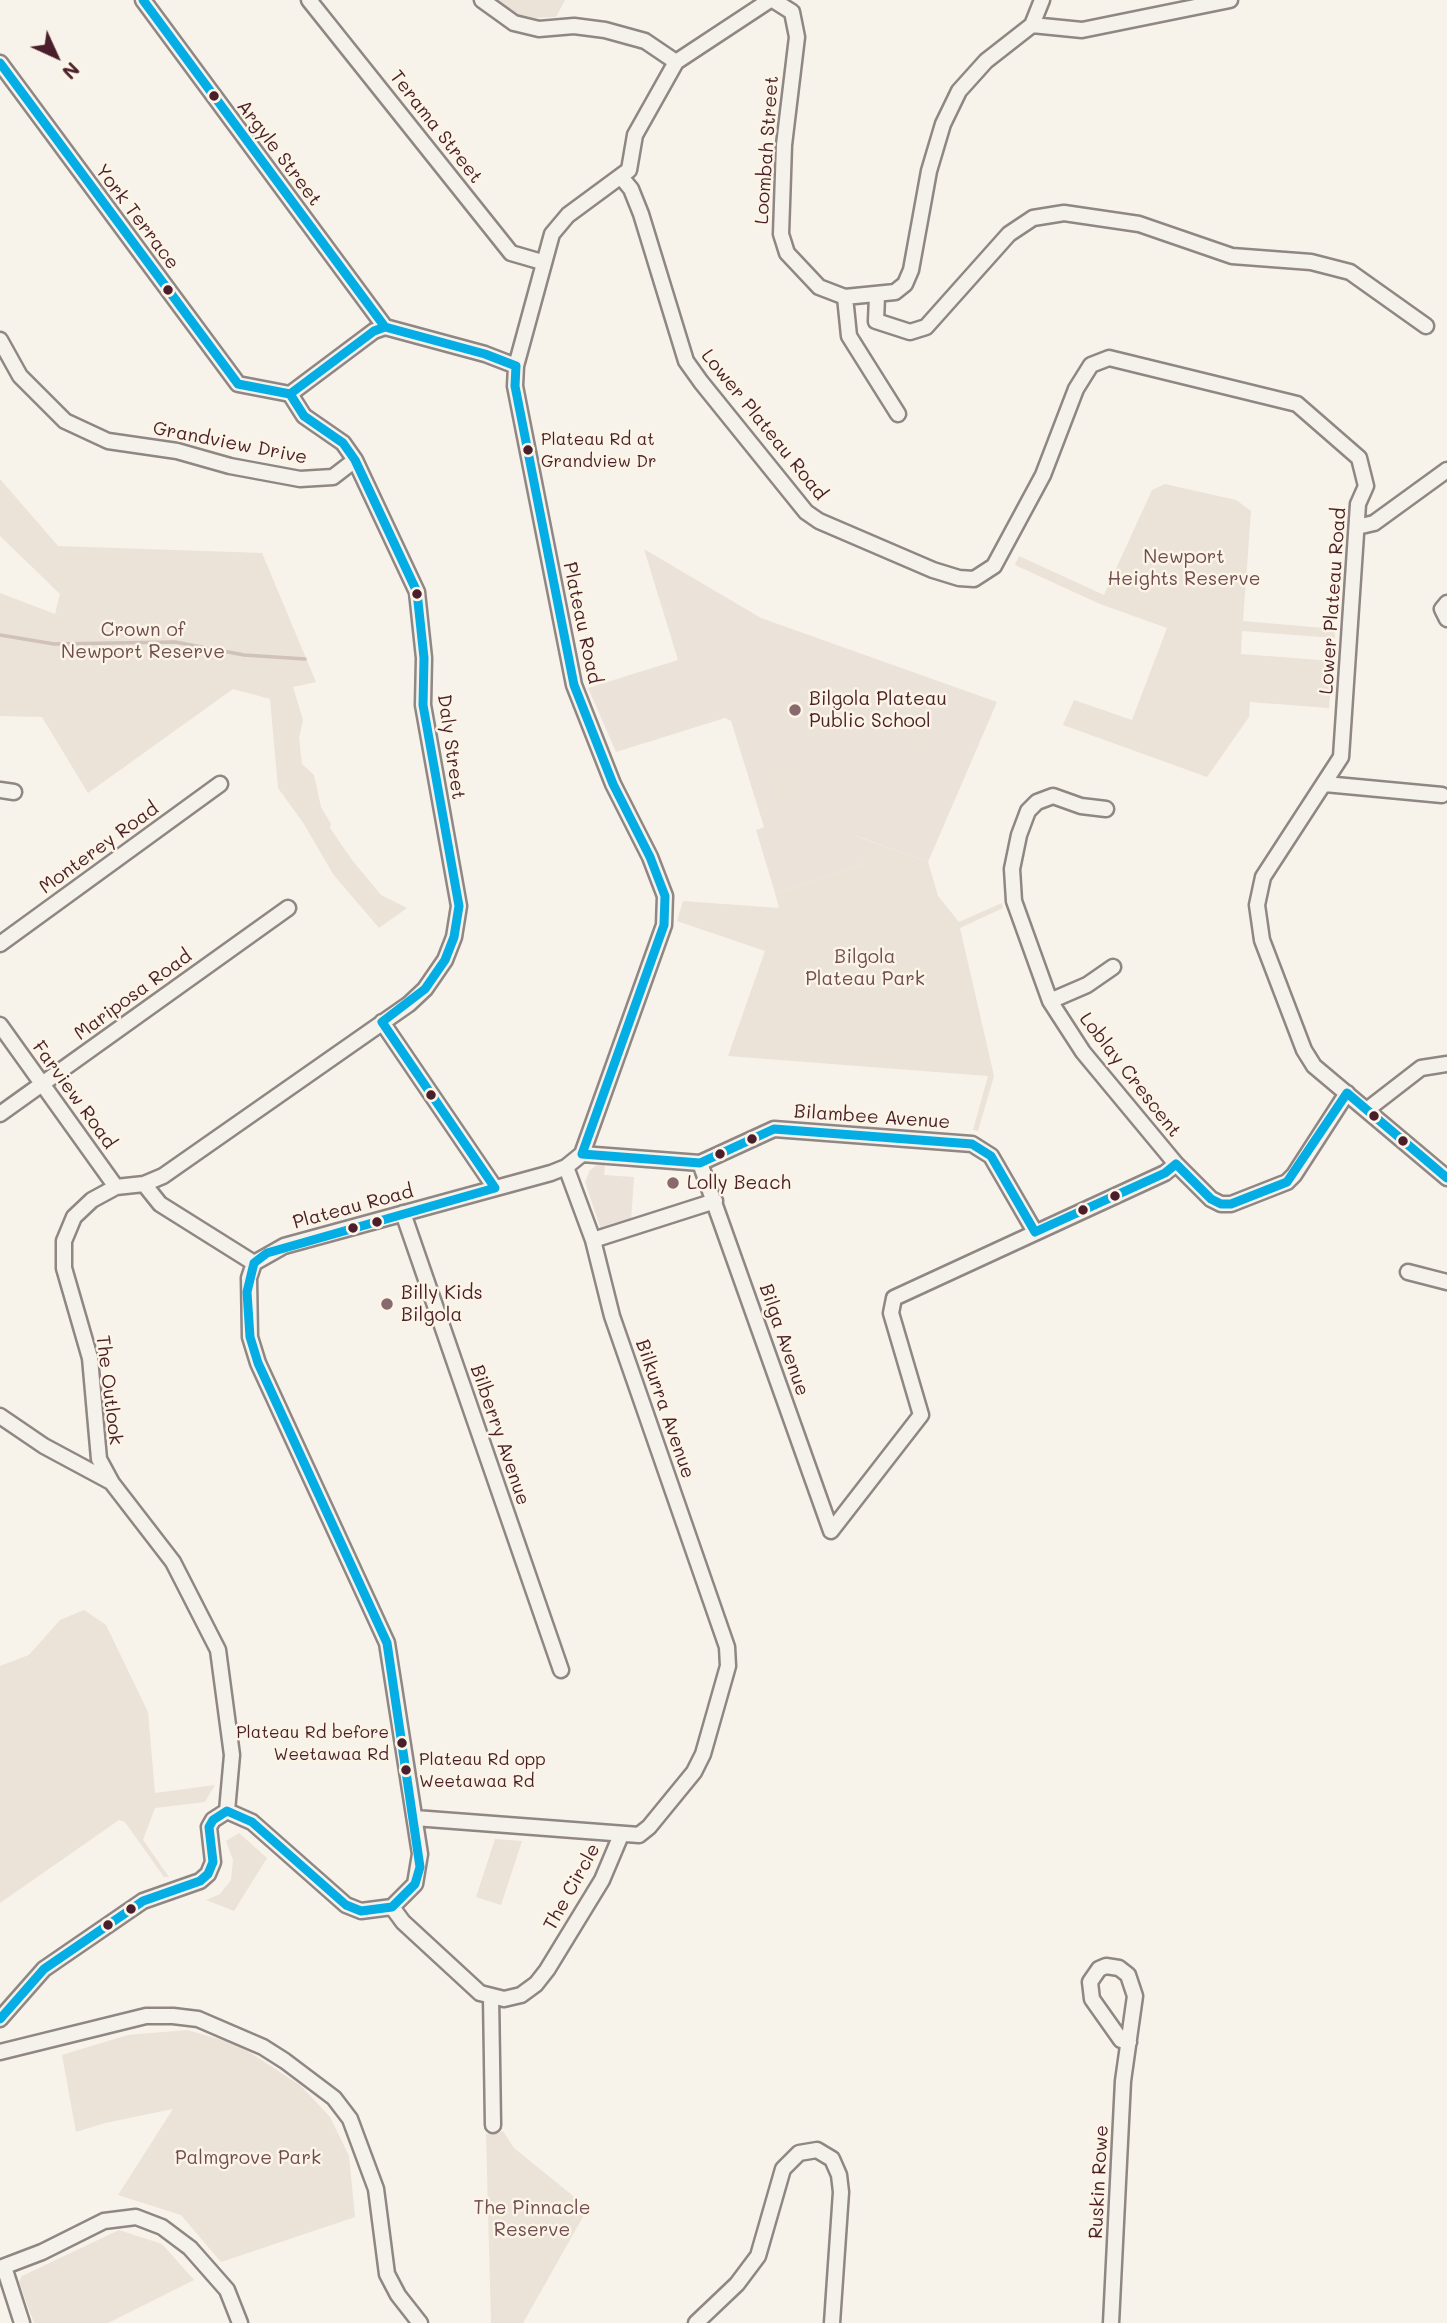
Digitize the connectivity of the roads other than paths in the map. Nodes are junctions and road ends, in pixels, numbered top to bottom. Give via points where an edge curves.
1 (143, 0) edge
2 (309, 0) edge
3 (482, 0) edge
4 (771, 0) edge
5 (1042, 0) edge
6 (1230, 0) edge
7 (1032, 25) junction
8 (676, 62) junction
9 (0, 63) edge
10 (621, 177) junction
11 (542, 262) junction
12 (877, 296) junction
13 (845, 297) junction
14 (385, 327) junction
15 (1426, 327) dead end
16 (0, 340) edge
17 (516, 366) junction
18 (290, 394) junction
19 (898, 414) dead end
20 (355, 460) junction
21 (1447, 470) edge
22 (1357, 527) junction
23 (1447, 603) edge
24 (1447, 619) edge
25 (1325, 784) junction
26 (220, 785) dead end
27 (1442, 795) dead end
28 (1106, 808) dead end
29 (288, 908) dead end
30 (0, 943) edge
31 (1113, 967) dead end
32 (1050, 1001) junction
33 (382, 1023) junction
34 (0, 1025) edge
35 (1447, 1064) edge
36 (42, 1084) junction
37 (1348, 1093) junction
38 (1368, 1110) junction
39 (0, 1114) edge
40 (582, 1154) junction
41 (700, 1163) junction
42 (1176, 1164) junction
43 (566, 1167) junction
44 (1447, 1178) edge
45 (144, 1184) junction
46 (116, 1187) junction
47 (495, 1188) junction
48 (715, 1201) junction
49 (403, 1213) junction
50 (1035, 1232) junction
51 (593, 1240) junction
52 (254, 1262) junction
53 (1408, 1272) dead end
54 (1447, 1282) edge
55 (0, 1416) edge
56 (112, 1483) junction
57 (727, 1662) joint
58 (561, 1670) dead end
59 (227, 1811) junction
60 (415, 1818) junction
61 (621, 1835) junction
62 (392, 1907) junction
63 (491, 1996) junction
64 (0, 2019) edge
65 (1129, 2042) junction
66 (0, 2052) edge
67 (493, 2125) dead end
68 (2, 2268) edge
69 (22, 2323) edge
70 (240, 2323) edge
71 (420, 2323) edge
72 (696, 2323) edge
73 (832, 2323) edge
74 (1111, 2323) edge

1 - 14 street, Argyle Street
2 - 11 street, Terama Street via 511,253
3 - 8 street via 514,23 539,29 574,26 605,30 645,41
4 - 8 street, Loombah Street
4 - 13 street, Loombah Street via 792,12 797,37 784,145 781,234 787,253 819,287
5 - 7 street
6 - 7 street via 1082,30
7 - 12 street, Loombah Street via 986,61 960,92 943,124 929,171 911,270 895,292
8 - 10 street, Loombah Street via 639,125 631,164
9 - 18 street, York Terrace via 238,384
10 - 11 street, Plateau Road via 568,215 552,234
10 - 22 street, Lower Plateau Road via 640,214 686,361 794,499 819,521 933,570 959,578 984,575 1001,554 1043,475 1076,388 1091,365 1109,358 1297,404 1359,458 1366,486 1358,504
11 - 17 street, Plateau Road
12 - 13 street, Loombah Street
12 - 15 street via 876,321 910,332 926,327 1009,234 1033,218 1064,213 1139,224 1232,256 1311,262 1350,272
13 - 19 street via 849,336
14 - 17 street
14 - 18 street
16 - 20 street, Grandview Drive via 20,376 65,421 108,442 177,451 300,479 333,477
17 - 40 street, Plateau Road via 515,386 574,685 613,784 666,896 664,925
18 - 20 street, Grandview Drive via 304,416 343,443
20 - 33 street, Daly Street via 417,592 423,705 458,906 445,960 425,989
21 - 22 street via 1374,523
22 - 25 street, Lower Plateau Road via 1341,757
23 - 24 street via 1442,609
25 - 27 street
25 - 37 street, Lower Plateau Road via 1263,877 1256,905 1262,940 1304,1050 1314,1066
26 - 30 street, Monterey Road
28 - 32 street, Loblay Crescent via 1080,806 1053,796 1028,811 1019,835 1012,869 1014,901
29 - 36 street, Mariposa Road
31 - 32 street
32 - 42 street, Loblay Crescent via 1083,1052
33 - 45 street, The Outlook via 184,1163
33 - 47 street
34 - 36 street, Farview Road
35 - 38 street via 1421,1068
36 - 39 street, Mariposa Road
36 - 46 street, Farview Road
37 - 38 street, Lower Plateau Road
37 - 42 street, Loblay Crescent via 1287,1182 1220,1204
38 - 44 street, Lower Plateau Road
40 - 41 street, Bilambee Avenue
40 - 43 street, Plateau Road
41 - 48 street, Bilga Avenue
41 - 50 street, Bilambee Avenue via 774,1129 972,1144 990,1156
42 - 50 street
43 - 47 street, Plateau Road
43 - 51 street, Bilkurra Avenue
45 - 46 street, The Outlook
45 - 52 street via 160,1204
46 - 56 street, The Outlook via 92,1200 75,1217 64,1241 64,1268 90,1359 99,1459
47 - 49 street, Plateau Road
48 - 50 street, Bilga Avenue via 831,1531 921,1415 891,1313 894,1298
48 - 51 street
49 - 52 street, Plateau Road via 284,1246
49 - 58 street, Bilberry Avenue
51 - 57 street, Bilkurra Avenue via 612,1316 727,1647
52 - 60 street via 247,1292 250,1337 387,1643
53 - 54 street
55 - 56 street
56 - 59 street, The Outlook via 173,1562 218,1650 232,1755
57 - 61 street, The Circle via 694,1772 644,1832
59 - 62 street via 253,1822 346,1905 361,1911
59 - 64 street via 209,1828 213,1862 208,1874 143,1901 55,1962
60 - 61 street
60 - 62 street via 420,1867 415,1884
61 - 63 street, The Circle via 602,1880 536,1984 521,1996
62 - 63 street via 465,1982
63 - 67 street
65 - 65 street, Ruskin Rowe via 1121,2040 1092,1999 1090,1982 1106,1966 1119,1968 1133,1983
65 - 74 street, Ruskin Rowe
66 - 71 street via 146,2016 173,2016 198,2019 285,2061 334,2098 350,2119 376,2189 387,2273
68 - 69 street
68 - 70 street via 104,2221 136,2217 162,2227 190,2248 227,2290
72 - 73 street via 737,2284 758,2256 783,2169 799,2153 817,2150 832,2159 841,2192

